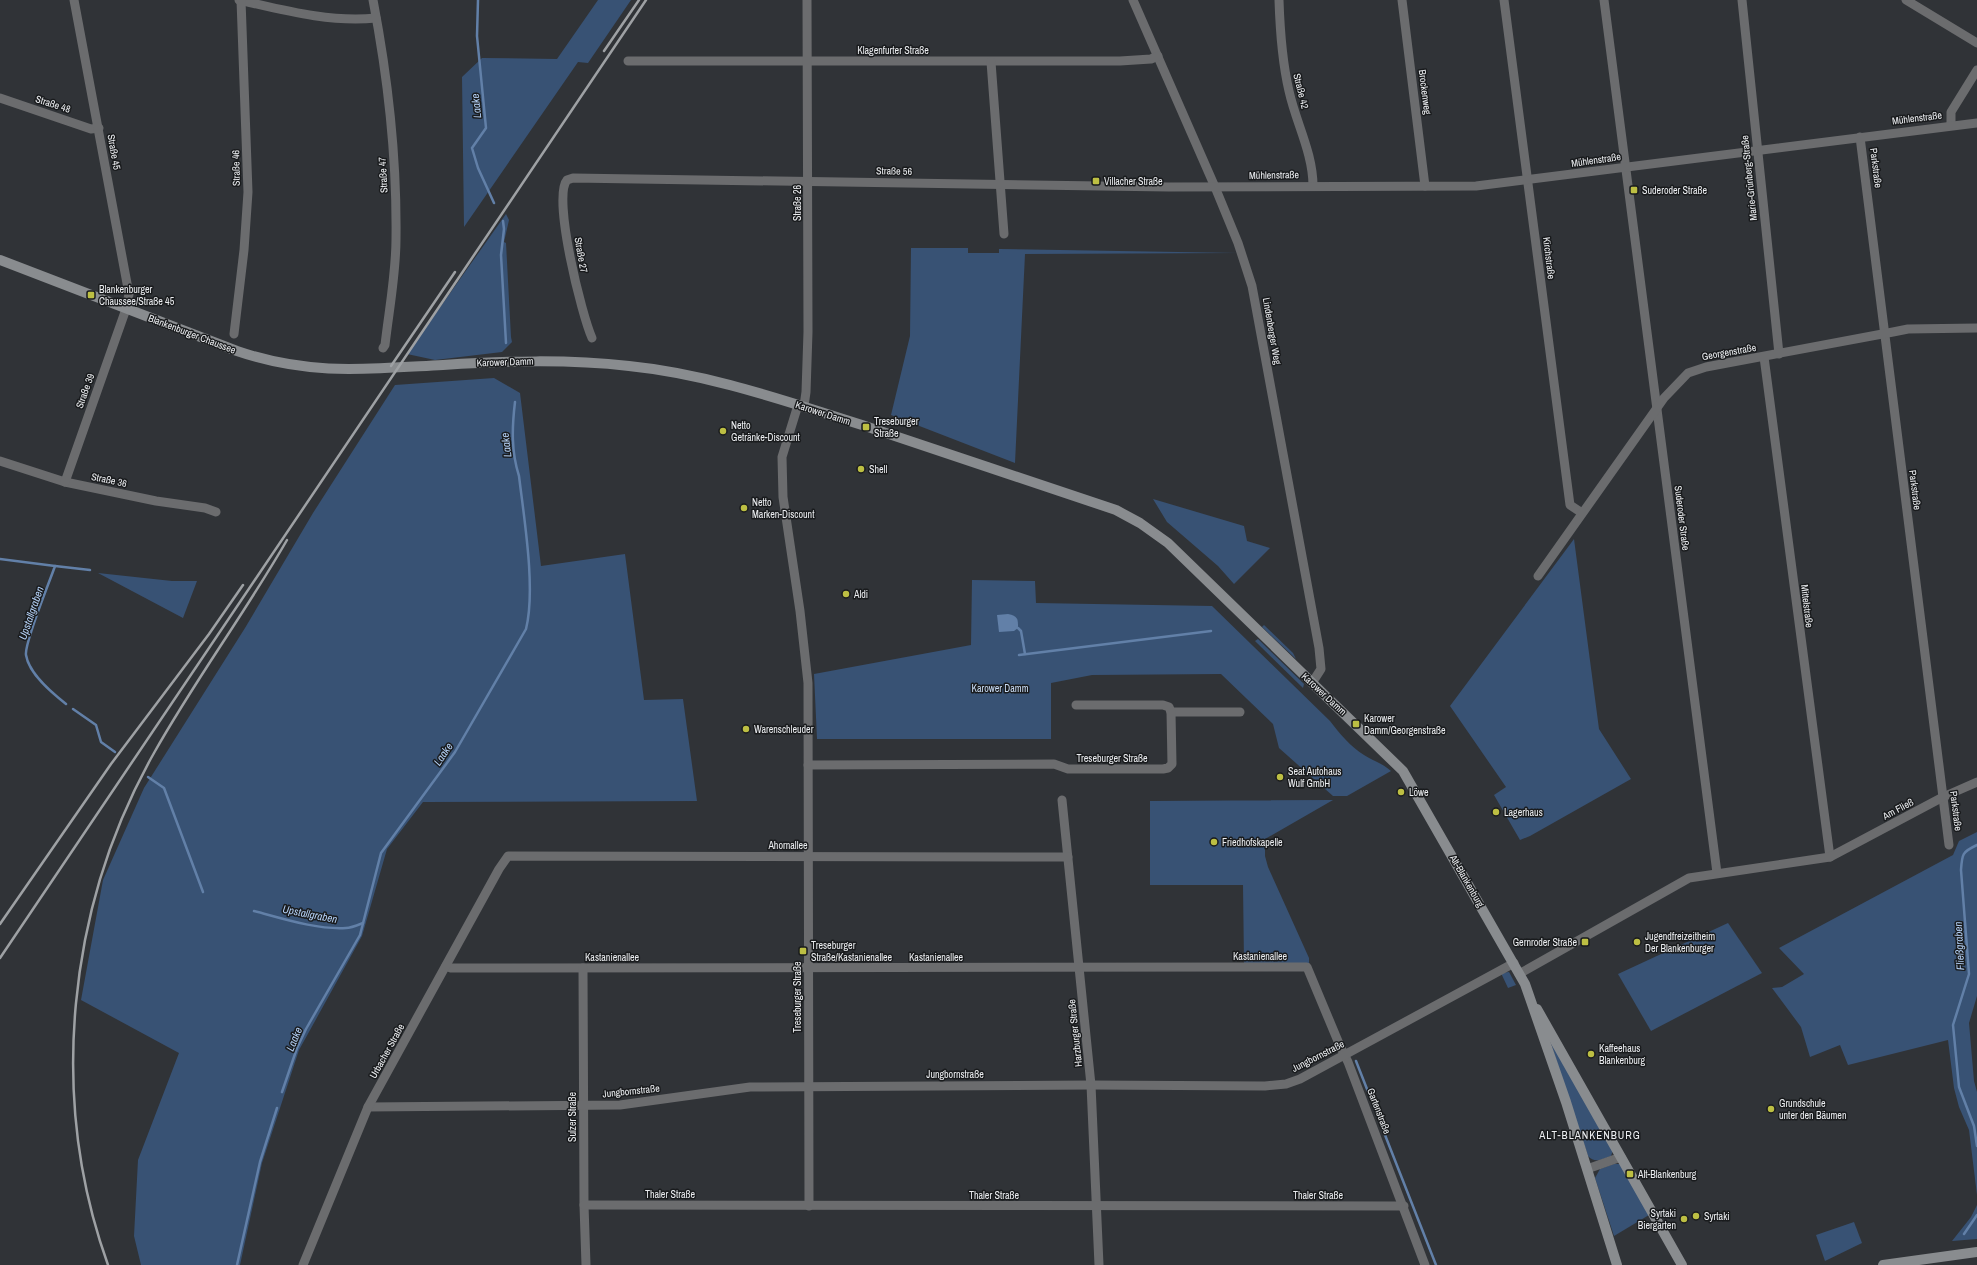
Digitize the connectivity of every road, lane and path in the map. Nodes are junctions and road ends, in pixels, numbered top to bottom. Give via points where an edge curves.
1 (74, 0) edge
2 (240, 0) edge
3 (373, 0) edge
4 (807, 0) edge
5 (1133, 0) edge
6 (1278, 0) edge
7 (1402, 0) edge
8 (1504, 0) edge
9 (1604, 0) edge
10 (1742, 0) edge
11 (1906, 0) edge
12 (376, 18) junction
13 (1977, 42) edge
14 (1158, 56) junction
15 (628, 61) dead end
16 (807, 61) junction
17 (991, 62) junction
18 (1977, 70) edge
19 (0, 98) edge
20 (1977, 123) edge
21 (1951, 125) junction
22 (99, 128) junction
23 (1860, 137) junction
24 (1756, 149) junction
25 (1626, 167) junction
26 (573, 178) joint
27 (808, 180) junction
28 (1528, 180) junction
29 (1000, 184) junction
30 (1313, 186) junction
31 (1425, 186) junction
32 (1215, 187) junction
33 (1004, 234) dead end
34 (0, 260) edge
35 (126, 309) junction
36 (1977, 328) edge
37 (1885, 333) junction
38 (234, 334) dead end
39 (592, 338) dead end
40 (383, 348) dead end
41 (1780, 354) junction
42 (1764, 357) junction
43 (422, 366) joint
44 (801, 406) junction
45 (1657, 410) junction
46 (0, 461) edge
47 (65, 482) junction
48 (216, 512) dead end
49 (1582, 513) junction
50 (1538, 576) dead end
51 (1312, 682) junction
52 (1076, 705) dead end
53 (1171, 712) junction
54 (1240, 712) dead end
55 (808, 765) junction
56 (1400, 766) joint
57 (1977, 782) edge
58 (1943, 797) junction
59 (1062, 800) dead end
60 (1949, 846) dead end
61 (508, 856) joint
62 (808, 856) junction
63 (1068, 857) junction
64 (1830, 857) junction
65 (1717, 873) junction
66 (1514, 963) junction
67 (446, 966) junction
68 (1078, 967) junction
69 (1307, 967) joint
70 (583, 968) junction
71 (808, 968) junction
72 (1519, 974) junction
73 (1530, 999) junction
74 (1345, 1055) junction
75 (1091, 1085) junction
76 (808, 1086) junction
77 (583, 1106) junction
78 (368, 1107) junction
79 (1621, 1157) junction
80 (1587, 1169) junction
81 (584, 1205) junction
82 (809, 1206) junction
83 (1404, 1206) junction
84 (1098, 1207) junction
85 (1977, 1252) edge
86 (1894, 1264) edge
87 (303, 1265) edge
88 (586, 1265) edge
89 (1099, 1265) edge
90 (1425, 1265) edge
91 (1618, 1265) edge
92 (1682, 1265) edge
93 (1883, 1265) edge

1 - 22 street, Straße 45
2 - 12 street via 310,15 358,20
2 - 38 street, Straße 46 via 248,192
3 - 12 street, Straße 47
4 - 16 street, Straße 26
5 - 14 street, Lindenberger Weg
6 - 30 street, Straße 42 via 1282,54 1289,92 1313,170
7 - 31 street, Brockenweg
8 - 28 street, Kirchstraße
9 - 25 street, Suderoder Straße
10 - 24 street, Marie-Grünberg-Straße
11 - 13 street
12 - 40 street, Straße 47 via 390,114 395,174 396,240
14 - 17 street, Klagenfurter Straße via 1151,59 1120,61
14 - 32 street, Lindenberger Weg
15 - 16 street, Klagenfurter Straße
16 - 17 street, Klagenfurter Straße
16 - 27 street, Straße 26
17 - 29 street
18 - 21 street via 1951,112
19 - 22 street, Straße 48 via 91,129
20 - 21 street, Mühlenstraße
21 - 23 street, Mühlenstraße
22 - 35 street, Straße 45 via 129,294
23 - 24 street, Mühlenstraße
23 - 37 street, Parkstraße
24 - 25 street, Mühlenstraße
24 - 41 street, Marie-Grünberg-Straße
25 - 28 street, Mühlenstraße
25 - 45 street, Suderoder Straße
26 - 27 street, Straße 56
26 - 39 street, Straße 27 via 567,180 563,188 567,244 580,306
27 - 29 street, Straße 56
27 - 44 street, Straße 26 via 808,340 806,392
28 - 31 street, Mühlenstraße via 1476,186
28 - 49 street, Kirchstraße via 1570,505
29 - 32 street, Straße 56
29 - 33 street
30 - 31 street, Mühlenstraße
30 - 32 street, Mühlenstraße
32 - 51 street, Lindenberger Weg via 1252,286 1319,648 1321,669
34 - 35 main road, Blankenburger Chaussee
35 - 43 main road, Blankenburger Chaussee via 264,360 304,368 368,369
35 - 47 street, Straße 39
36 - 37 street, Georgenstraße via 1908,329
37 - 41 street, Georgenstraße
37 - 58 street, Parkstraße
41 - 42 street, Georgenstraße
42 - 45 street, Georgenstraße via 1694,370 1681,379
42 - 64 street, Mittelstraße
43 - 44 main road, Karower Damm via 546,360 629,366 715,381
44 - 51 main road, Karower Damm via 1127,515 1168,543
44 - 55 street, Treseburger Straße via 782,457 783,497 806,667
45 - 49 street, Georgenstraße
45 - 65 street, Suderoder Straße
46 - 47 street, Straße 36
47 - 48 street, Straße 36
49 - 50 street, Georgenstraße
51 - 56 main road, Karower Damm
52 - 53 street via 1163,705 1169,707
53 - 54 street
53 - 55 street, Treseburger Straße via 1172,764 1163,769 1068,769 1054,764
55 - 62 street, Treseburger Straße
56 - 66 main road, Alt-Blankenburg
57 - 58 street, Am Fließ
58 - 60 street, Parkstraße
58 - 64 street, Am Fließ
59 - 63 street, Harzburger Straße
61 - 62 street, Ahornallee
61 - 67 street, Urbacher Straße
62 - 63 street, Ahornallee
62 - 71 street, Treseburger Straße
63 - 68 street, Harzburger Straße
64 - 65 street
65 - 72 street via 1689,878
66 - 72 main road, Alt-Blankenburg
66 - 74 street, Jungbornstraße
67 - 70 street, Kastanienallee
67 - 78 street, Urbacher Straße
68 - 69 street, Kastanienallee
68 - 71 street, Kastanienallee
68 - 75 street, Harzburger Straße
69 - 74 street, Gartenstraße
70 - 71 street, Kastanienallee
70 - 77 street, Sulzer Straße
71 - 76 street, Treseburger Straße
72 - 73 main road, Alt-Blankenburg
73 - 79 main road, Alt-Blankenburg
73 - 80 main road, Alt-Blankenburg
74 - 75 street, Jungbornstraße via 1286,1084
74 - 83 street, Gartenstraße
75 - 76 street, Jungbornstraße
75 - 84 street, Harzburger Straße
76 - 77 street, Jungbornstraße via 750,1087 620,1105
76 - 82 street, Treseburger Straße
77 - 78 street, Jungbornstraße
77 - 81 street, Sulzer Straße
78 - 87 street, Urbacher Straße via 358,1126
79 - 80 street
79 - 92 main road, Alt-Blankenburg
80 - 91 main road, Alt-Blankenburg
81 - 82 street, Thaler Straße
81 - 88 street, Sulzer Straße
82 - 84 street, Thaler Straße
83 - 84 street, Thaler Straße
83 - 90 street, Gartenstraße
84 - 89 street, Harzburger Straße
85 - 86 main road
86 - 93 main road

